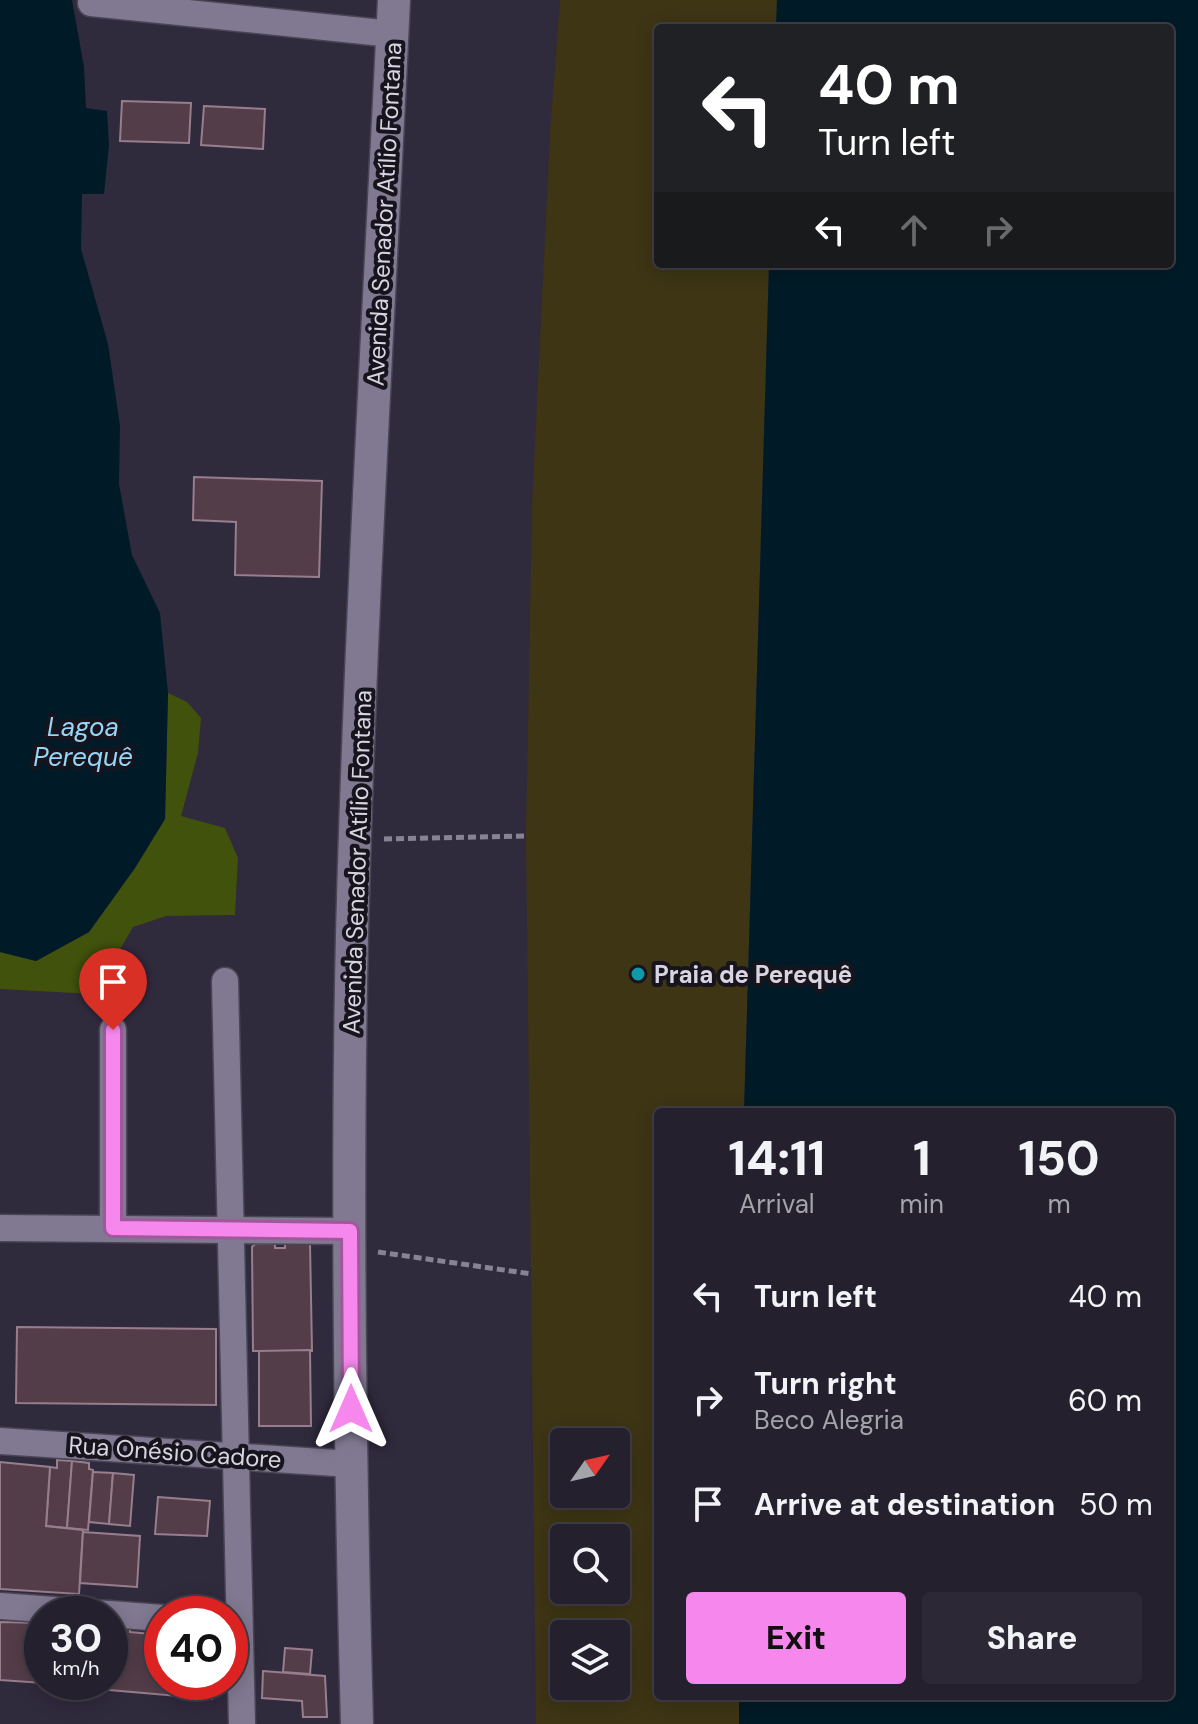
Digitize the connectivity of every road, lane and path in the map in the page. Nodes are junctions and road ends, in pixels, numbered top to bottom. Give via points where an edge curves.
1 (394, 0) edge
2 (91, 3) dead end
3 (392, 34) junction
4 (526, 836) dead end
5 (355, 840) junction
6 (225, 981) dead end
7 (113, 1030) dead end
8 (0, 1228) edge
9 (113, 1228) junction
10 (231, 1229) junction
11 (350, 1240) junction
12 (532, 1274) dead end
13 (0, 1441) edge
14 (236, 1457) junction
15 (351, 1464) junction
16 (235, 1596) edge
17 (0, 1606) edge
18 (24, 1608) edge
19 (240, 1700) edge
20 (242, 1724) edge
21 (357, 1724) edge

1 - 3 street, Avenida Senador Atílio Fontana
2 - 3 street
3 - 5 street, Avenida Senador Atílio Fontana
4 - 5 path
5 - 11 street, Avenida Senador Atílio Fontana
6 - 10 street
7 - 9 street
8 - 9 street
9 - 10 street
10 - 11 street
10 - 14 street
11 - 12 path
11 - 15 street, Avenida Senador Atílio Fontana
13 - 14 street, Rua Onésio Cadore
14 - 15 street, Rua Onésio Cadore
14 - 16 street
15 - 21 street, Avenida Senador Atílio Fontana
17 - 18 street
19 - 20 street

